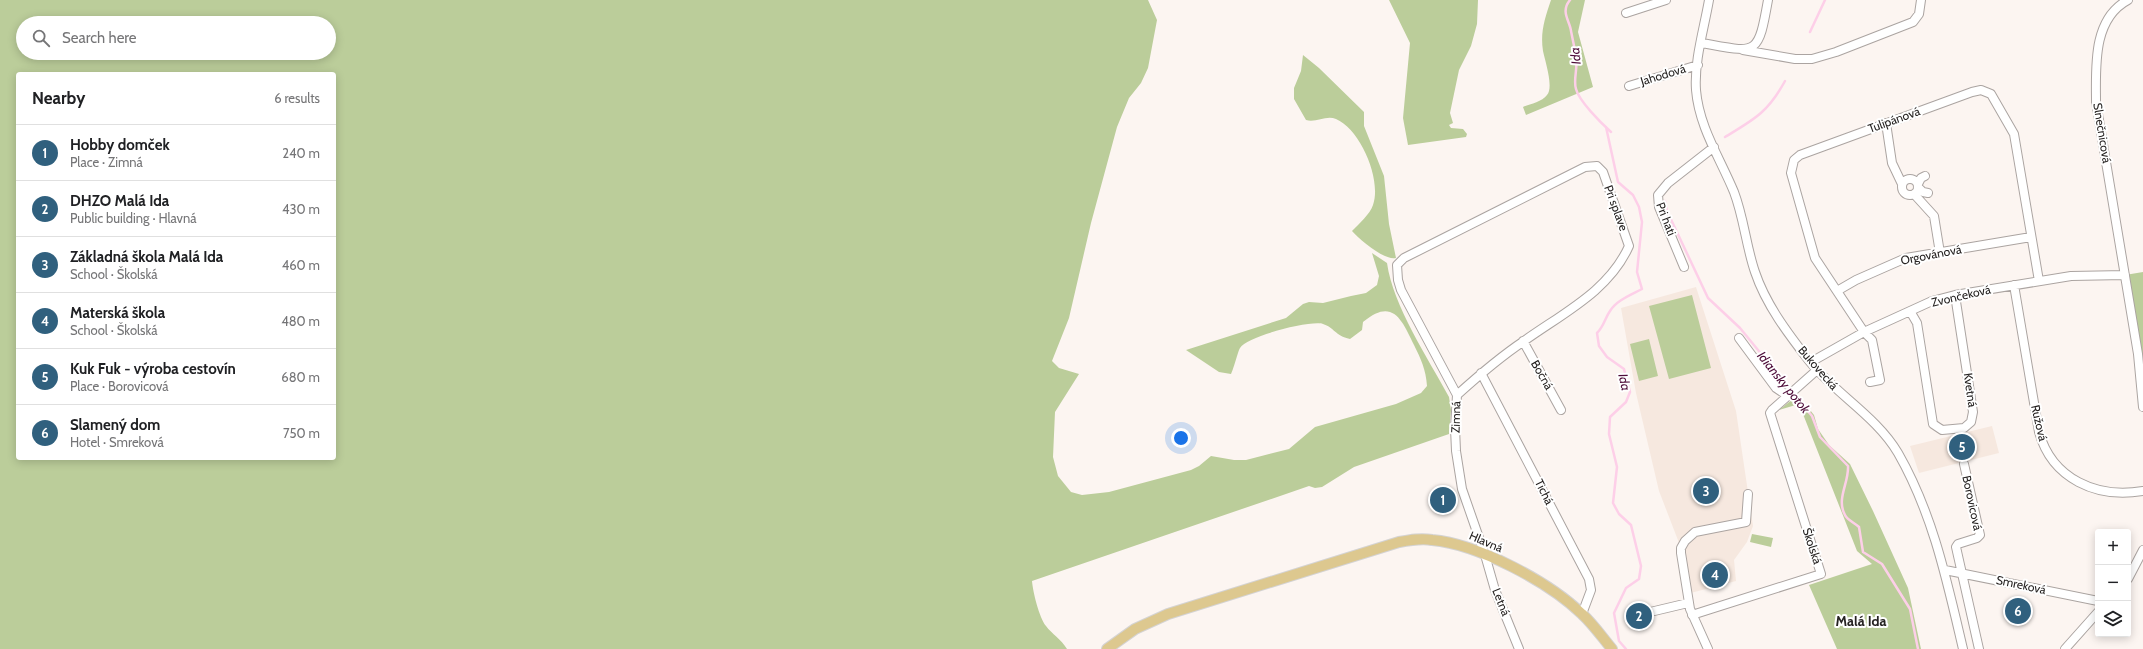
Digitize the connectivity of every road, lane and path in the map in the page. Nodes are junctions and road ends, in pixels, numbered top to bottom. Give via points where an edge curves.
1 (1666, 0) edge
2 (1709, 0) edge
3 (1768, 0) edge
4 (1921, 0) edge
5 (2128, 0) edge
6 (1626, 13) dead end
7 (1702, 44) junction
8 (1743, 50) junction
9 (1697, 69) junction
10 (1629, 86) dead end
11 (1886, 123) junction
12 (1714, 148) junction
13 (1925, 176) dead end
14 (1902, 184) junction
15 (1917, 188) junction
16 (1928, 193) dead end
17 (2031, 237) junction
18 (1940, 253) junction
19 (1397, 264) joint
20 (1684, 266) dead end
21 (2125, 275) junction
22 (2038, 281) junction
23 (2014, 285) junction
24 (1837, 291) junction
25 (1955, 295) junction
26 (1910, 311) junction
27 (1864, 332) junction
28 (1739, 338) dead end
29 (1522, 341) junction
30 (1811, 362) junction
31 (1817, 370) junction
32 (1481, 373) junction
33 (1870, 382) dead end
34 (1457, 395) junction
35 (1788, 396) junction
36 (2143, 407) edge
37 (1561, 410) dead end
38 (1964, 464) dead end
39 (2143, 491) edge
40 (1748, 494) dead end
41 (2143, 550) edge
42 (1485, 555) junction
43 (1945, 570) junction
44 (1962, 573) junction
45 (2131, 573) edge
46 (2095, 600) edge
47 (1688, 603) junction
48 (1646, 612) dead end
49 (1582, 614) junction
50 (1692, 615) junction
51 (2095, 615) edge
52 (1107, 649) edge
53 (1519, 649) edge
54 (1612, 649) edge
55 (1708, 649) edge
56 (1963, 649) edge
57 (1979, 649) edge
58 (2065, 649) edge

1 - 6 street
2 - 7 street, Bukovecká
3 - 8 street via 1761,34 1755,45
4 - 8 street via 1919,14 1913,22 1836,52 1799,59
5 - 21 street, Slnečnicová via 2111,13 2103,28 2096,91 2097,112
7 - 8 street
7 - 9 street, Bukovecká
9 - 10 street, Jahodová
9 - 12 street, Bukovecká via 1696,90 1700,115
11 - 14 street via 1892,163
11 - 17 street, Tulipánová via 1972,92 1988,92 2014,134
11 - 24 street, Tulipánová via 1800,155 1792,164 1792,182 1815,258
12 - 20 street, Pri hati via 1658,195 1659,208
12 - 30 street, Bukovecká via 1739,207 1758,280 1772,309
13 - 15 street via 1921,178
14 - 15 street via 1910,179
14 - 15 street via 1904,193 1909,195
15 - 16 street
15 - 18 street via 1934,216
17 - 18 street, Orgovánová
17 - 22 street, Tulipánová
18 - 24 street, Orgovánová via 1906,258
19 - 29 street, Pri splave via 1404,258 1585,167 1597,166 1603,172 1629,246 1614,273 1599,289
19 - 34 street, Zimná via 1401,290
21 - 22 street, Zvončeková via 2071,276
21 - 36 street, Slnečnicová via 2138,354
22 - 23 street, Zvončeková
23 - 25 street, Zvončeková
23 - 39 street, Ružová via 2039,432 2045,448 2062,470 2087,487 2114,494
24 - 27 street, Tulipánová
25 - 26 street, Zvončeková via 1932,301
25 - 26 street, Kvetná via 1973,412 1971,422 1964,428 1942,430 1933,424 1917,323
26 - 27 street, Zvončeková
27 - 30 street, Zvončeková
27 - 33 street via 1873,342 1880,380
28 - 35 street via 1776,388
29 - 32 street, Pri splave
29 - 37 street, Bočná
30 - 31 street, Bukovecká
31 - 35 street, Školská
31 - 43 street, Bukovecká via 1878,428 1897,452 1923,502
32 - 34 street, Pri splave
32 - 49 street, Tichá via 1589,579 1591,590
34 - 42 street, Zimná via 1455,428 1460,475 1468,509
35 - 50 street, Školská via 1772,410 1771,416 1821,574
38 - 44 street, Borovicová via 1980,535 1957,545
40 - 47 street via 1746,522 1695,532 1681,548
41 - 45 street
42 - 49 main road, Hlavná via 1540,583
42 - 52 main road, Hlavná via 1431,539 1399,542 1168,614 1135,629
42 - 53 street, Letná via 1495,590
43 - 44 street, Smreková
43 - 56 street, Bukovecká
44 - 46 street, Smreková
44 - 57 street
47 - 48 street
47 - 50 street
49 - 54 main road, Hlavná
50 - 55 street
51 - 58 street

